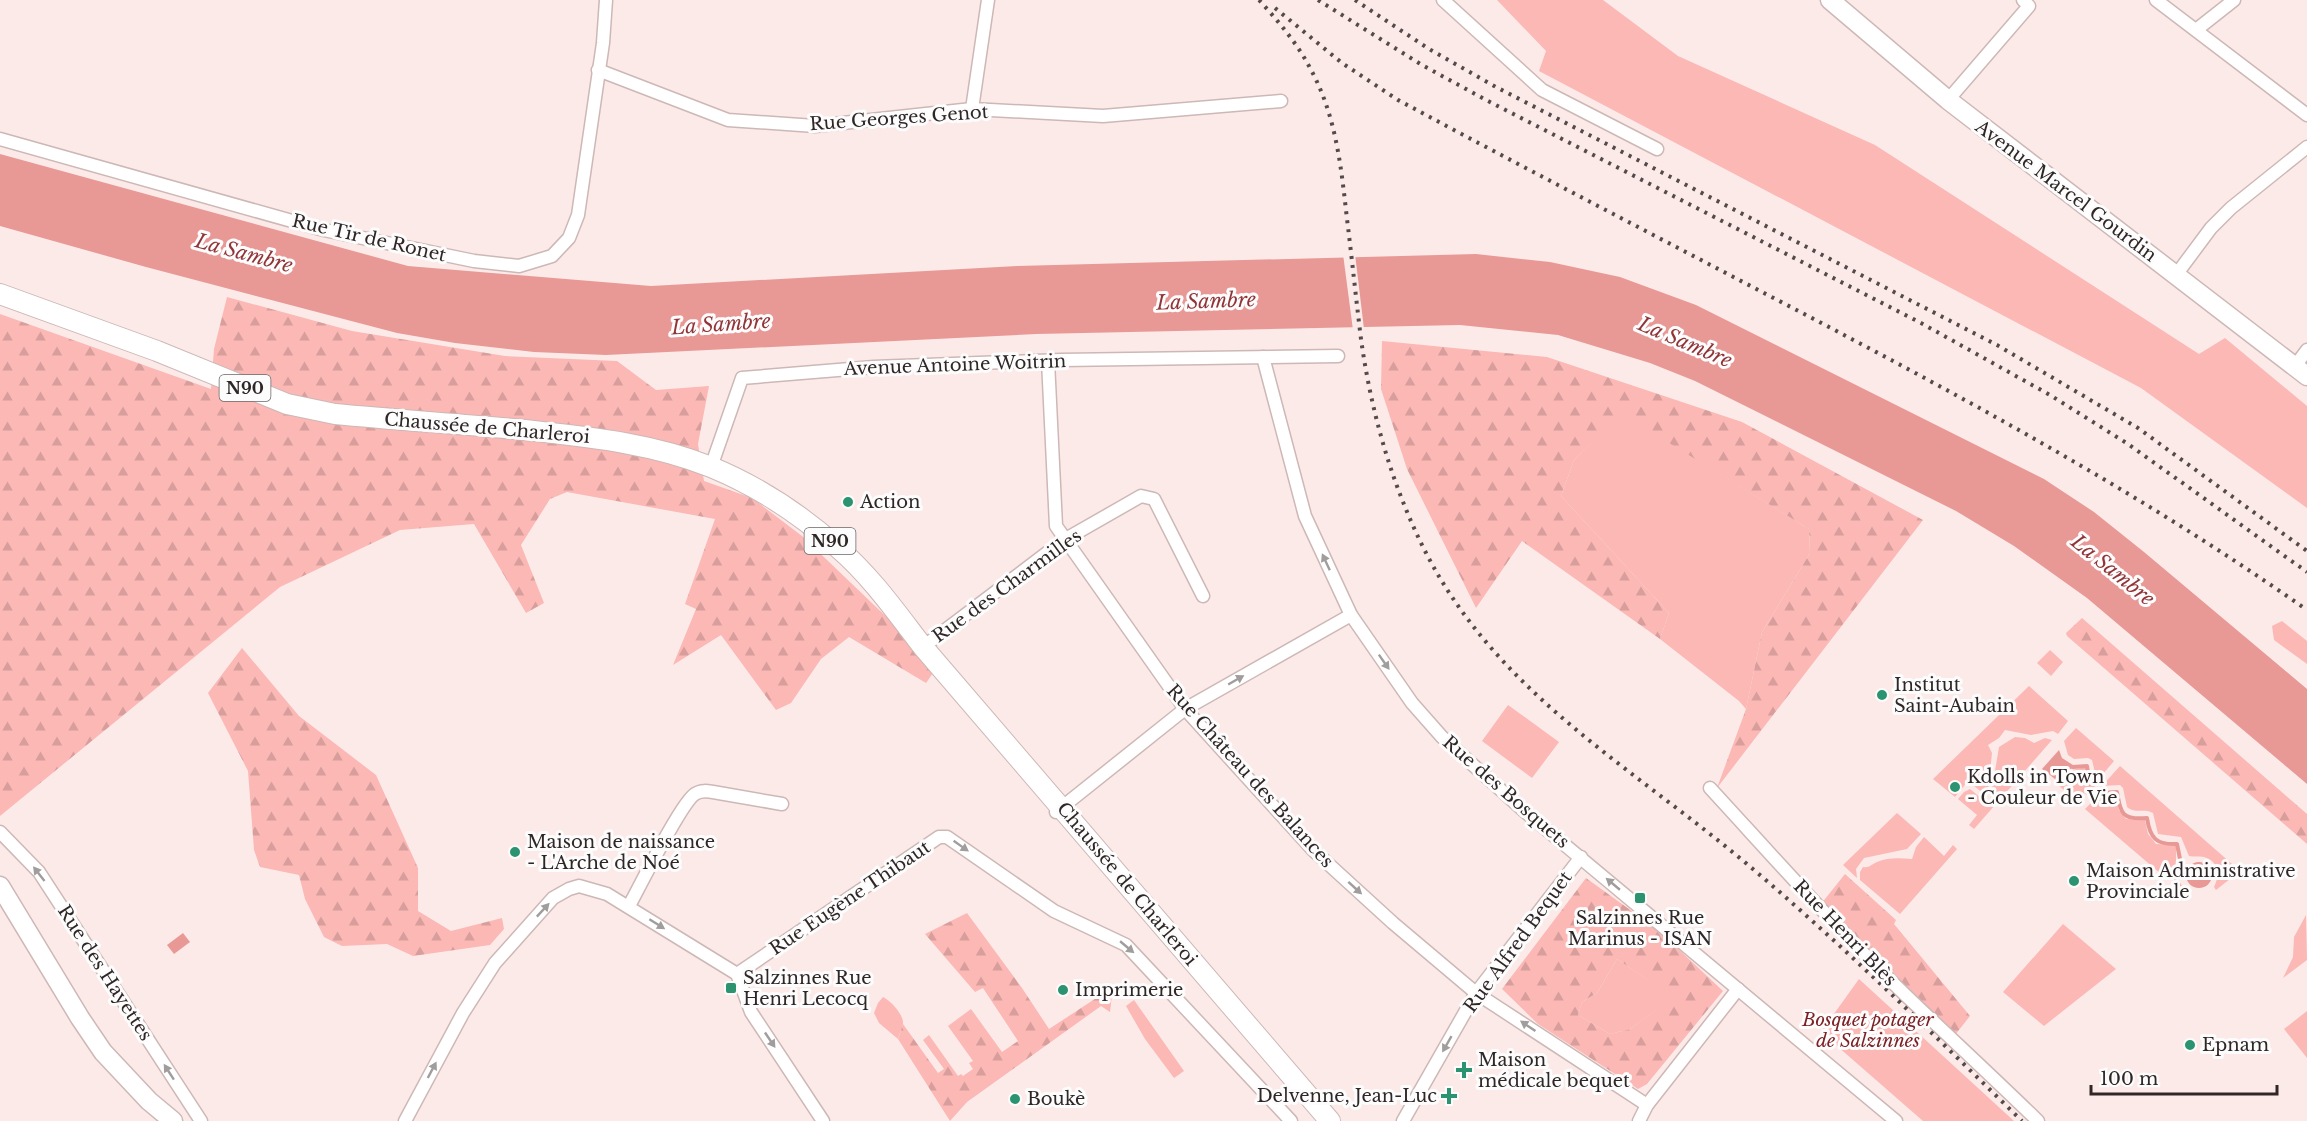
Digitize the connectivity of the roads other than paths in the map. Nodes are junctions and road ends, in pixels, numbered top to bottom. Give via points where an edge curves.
1 (606, 0) edge
2 (988, 0) edge
3 (1443, 0) edge
4 (1830, 0) edge
5 (2024, 0) edge
6 (2156, 0) edge
7 (2234, 0) edge
8 (2196, 30) junction
9 (598, 70) junction
10 (1948, 100) junction
11 (1281, 101) dead end
12 (972, 109) junction
13 (2307, 115) edge
14 (0, 139) edge
15 (2307, 147) edge
16 (1657, 149) dead end
17 (2175, 275) junction
18 (0, 294) edge
19 (2307, 350) edge
20 (1338, 356) dead end
21 (1263, 357) junction
22 (1048, 361) junction
23 (2301, 371) edge
24 (711, 467) junction
25 (1064, 540) junction
26 (1203, 596) dead end
27 (1351, 615) junction
28 (923, 647) junction
29 (1185, 709) junction
30 (1710, 788) dead end
31 (782, 804) dead end
32 (1058, 809) junction
33 (0, 832) edge
34 (1581, 857) junction
35 (0, 886) edge
36 (629, 906) junction
37 (737, 974) junction
38 (1738, 990) junction
39 (1476, 993) junction
40 (1647, 1105) junction
41 (173, 1121) edge
42 (201, 1121) edge
43 (405, 1121) edge
44 (823, 1121) edge
45 (1291, 1121) edge
46 (1313, 1121) edge
47 (1330, 1121) edge
48 (1403, 1121) edge
49 (1639, 1121) edge
50 (1896, 1121) edge
51 (2038, 1121) edge

1 - 9 street, Rue Tir de Ronet
2 - 12 street
3 - 16 street via 1542,90
4 - 10 street, Avenue Marcel Gourdin
5 - 10 street via 2030,6
6 - 8 street
7 - 8 street
8 - 13 street
9 - 12 street, Rue Georges Genot via 728,120 815,126
9 - 14 street, Rue Tir de Ronet via 574,227 552,256 519,266 474,261 324,230
10 - 17 street, Avenue Marcel Gourdin
11 - 12 street, Rue Georges Genot via 1103,116
15 - 17 street via 2231,208
17 - 23 street, Avenue Marcel Gourdin
18 - 24 main road, Chaussée de Charleroi / N90 via 309,410 596,438
19 - 23 street
20 - 21 street, Avenue Antoine Woitrin
21 - 22 street, Avenue Antoine Woitrin
27 -> 21 street, Rue des Bosquets via 1305,516
22 - 24 street, Avenue Antoine Woitrin via 874,367 742,378
22 - 25 street, Rue Château des Balances via 1056,526
24 - 28 main road, Chaussée de Charleroi / N90 via 785,507 838,548 875,584
25 - 26 street, Rue des Charmilles via 1141,496 1154,500
25 - 28 street, Rue des Charmilles
25 - 29 street, Rue Château des Balances
29 -> 27 street
27 -> 34 street, Rue des Bosquets via 1412,703 1442,737
28 - 32 main road, Chaussée de Charleroi / N90
29 - 32 street
29 -> 39 street, Rue Château des Balances via 1313,850
30 - 51 street, Rue Henri Blès via 1909,999
31 - 36 street via 713,792 696,793 680,814
32 - 46 main road, Chaussée de Charleroi / N90
32 - 47 main road, Chaussée de Charleroi / N90
42 -> 33 street, Rue des Hayettes via 39,872
38 -> 34 street, Rue des Bosquets
34 - 39 street, Rue Alfred Bequet
35 - 41 street via 103,1052
36 -> 37 street
43 -> 36 street via 463,1013 495,963 553,898 579,885
37 -> 44 street via 751,1012
37 -> 45 street, Rue Eugène Thibaut via 939,837 948,837 1054,911 1126,945
38 - 40 street
38 - 50 street, Rue des Bosquets
40 -> 39 street, Rue Château des Balances
39 -> 48 street, Rue Alfred Bequet
40 - 49 street

